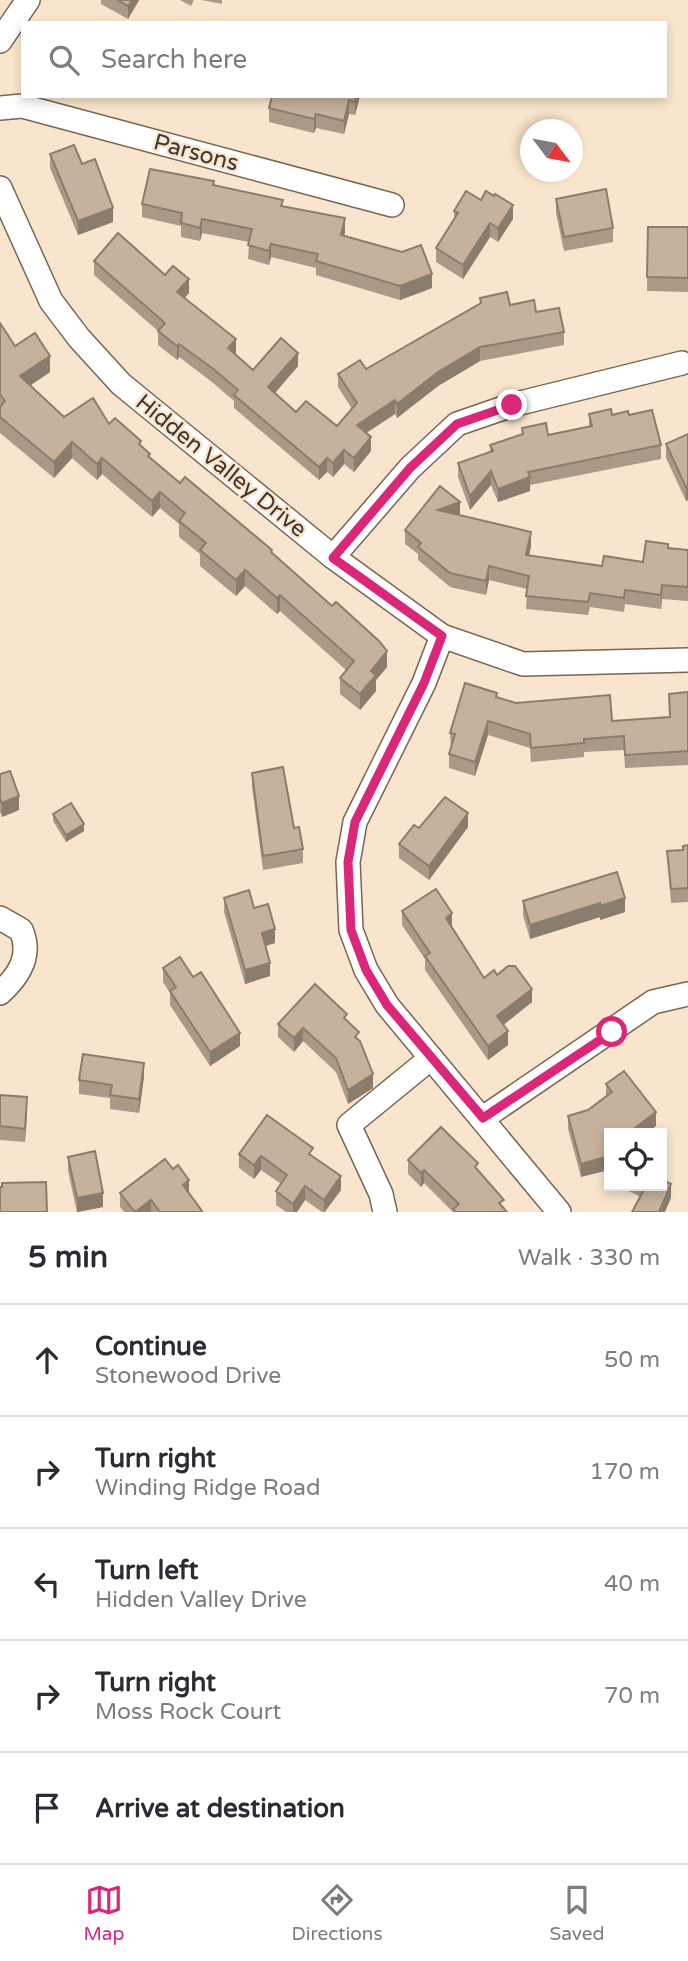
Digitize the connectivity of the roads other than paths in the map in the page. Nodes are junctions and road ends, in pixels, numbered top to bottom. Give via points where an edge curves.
1 (28, 0) edge
2 (0, 41) edge
3 (0, 108) edge
4 (0, 188) edge
5 (392, 205) dead end
6 (682, 363) dead end
7 (333, 558) junction
8 (442, 636) junction
9 (688, 660) edge
10 (0, 918) edge
11 (0, 993) edge
12 (688, 994) edge
13 (431, 1058) junction
14 (483, 1118) junction
15 (385, 1212) edge
16 (559, 1212) edge

1 - 2 street
3 - 5 street, Parsons via 22,106
4 - 7 street, Hidden Valley Drive via 51,301 79,338 121,384
6 - 7 street via 512,405 457,424 410,468
7 - 8 street, Hidden Valley Drive
8 - 9 street, Hidden Valley Drive via 523,664
8 - 13 street via 424,683 355,822 348,862 351,930 366,970 387,1005
10 - 11 street via 21,930 26,948 22,967
12 - 14 street via 653,1002
13 - 14 street
13 - 15 street via 349,1125
14 - 16 street

